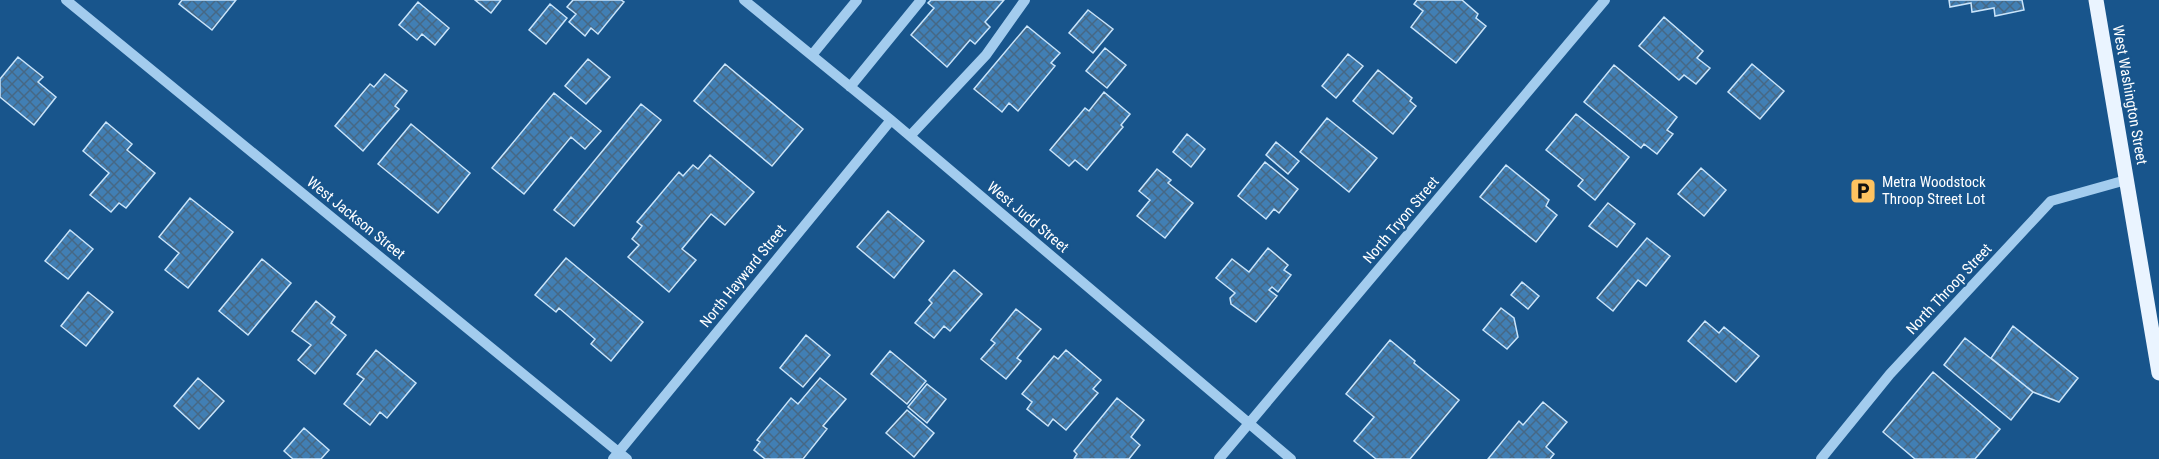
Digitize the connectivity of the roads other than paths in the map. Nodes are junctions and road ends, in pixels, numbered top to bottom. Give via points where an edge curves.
1 (66, 0) edge
2 (744, 0) edge
3 (857, 0) edge
4 (921, 0) edge
5 (1025, 0) edge
6 (1605, 0) edge
7 (2096, 0) edge
8 (812, 55) junction
9 (850, 87) junction
10 (891, 120) junction
11 (910, 136) junction
12 (2126, 180) junction
13 (2159, 373) edge
14 (1248, 424) junction
15 (620, 457) edge
16 (1220, 459) edge
17 (1291, 459) edge
18 (1821, 459) edge

1 - 15 street, West Jackson Street
2 - 8 street, West Judd Street
3 - 8 street
4 - 9 street
5 - 11 street via 986,55
6 - 14 street, North Tryon Street
7 - 12 main road, West Washington Street
8 - 9 street, West Judd Street
9 - 10 street, West Judd Street
10 - 11 street, West Judd Street
10 - 15 street, North Hayward Street
11 - 14 street, West Judd Street
12 - 13 main road, West Washington Street
12 - 18 street, North Throop Street via 2051,201 1890,374
14 - 16 street, North Tryon Street
14 - 17 street, West Judd Street

